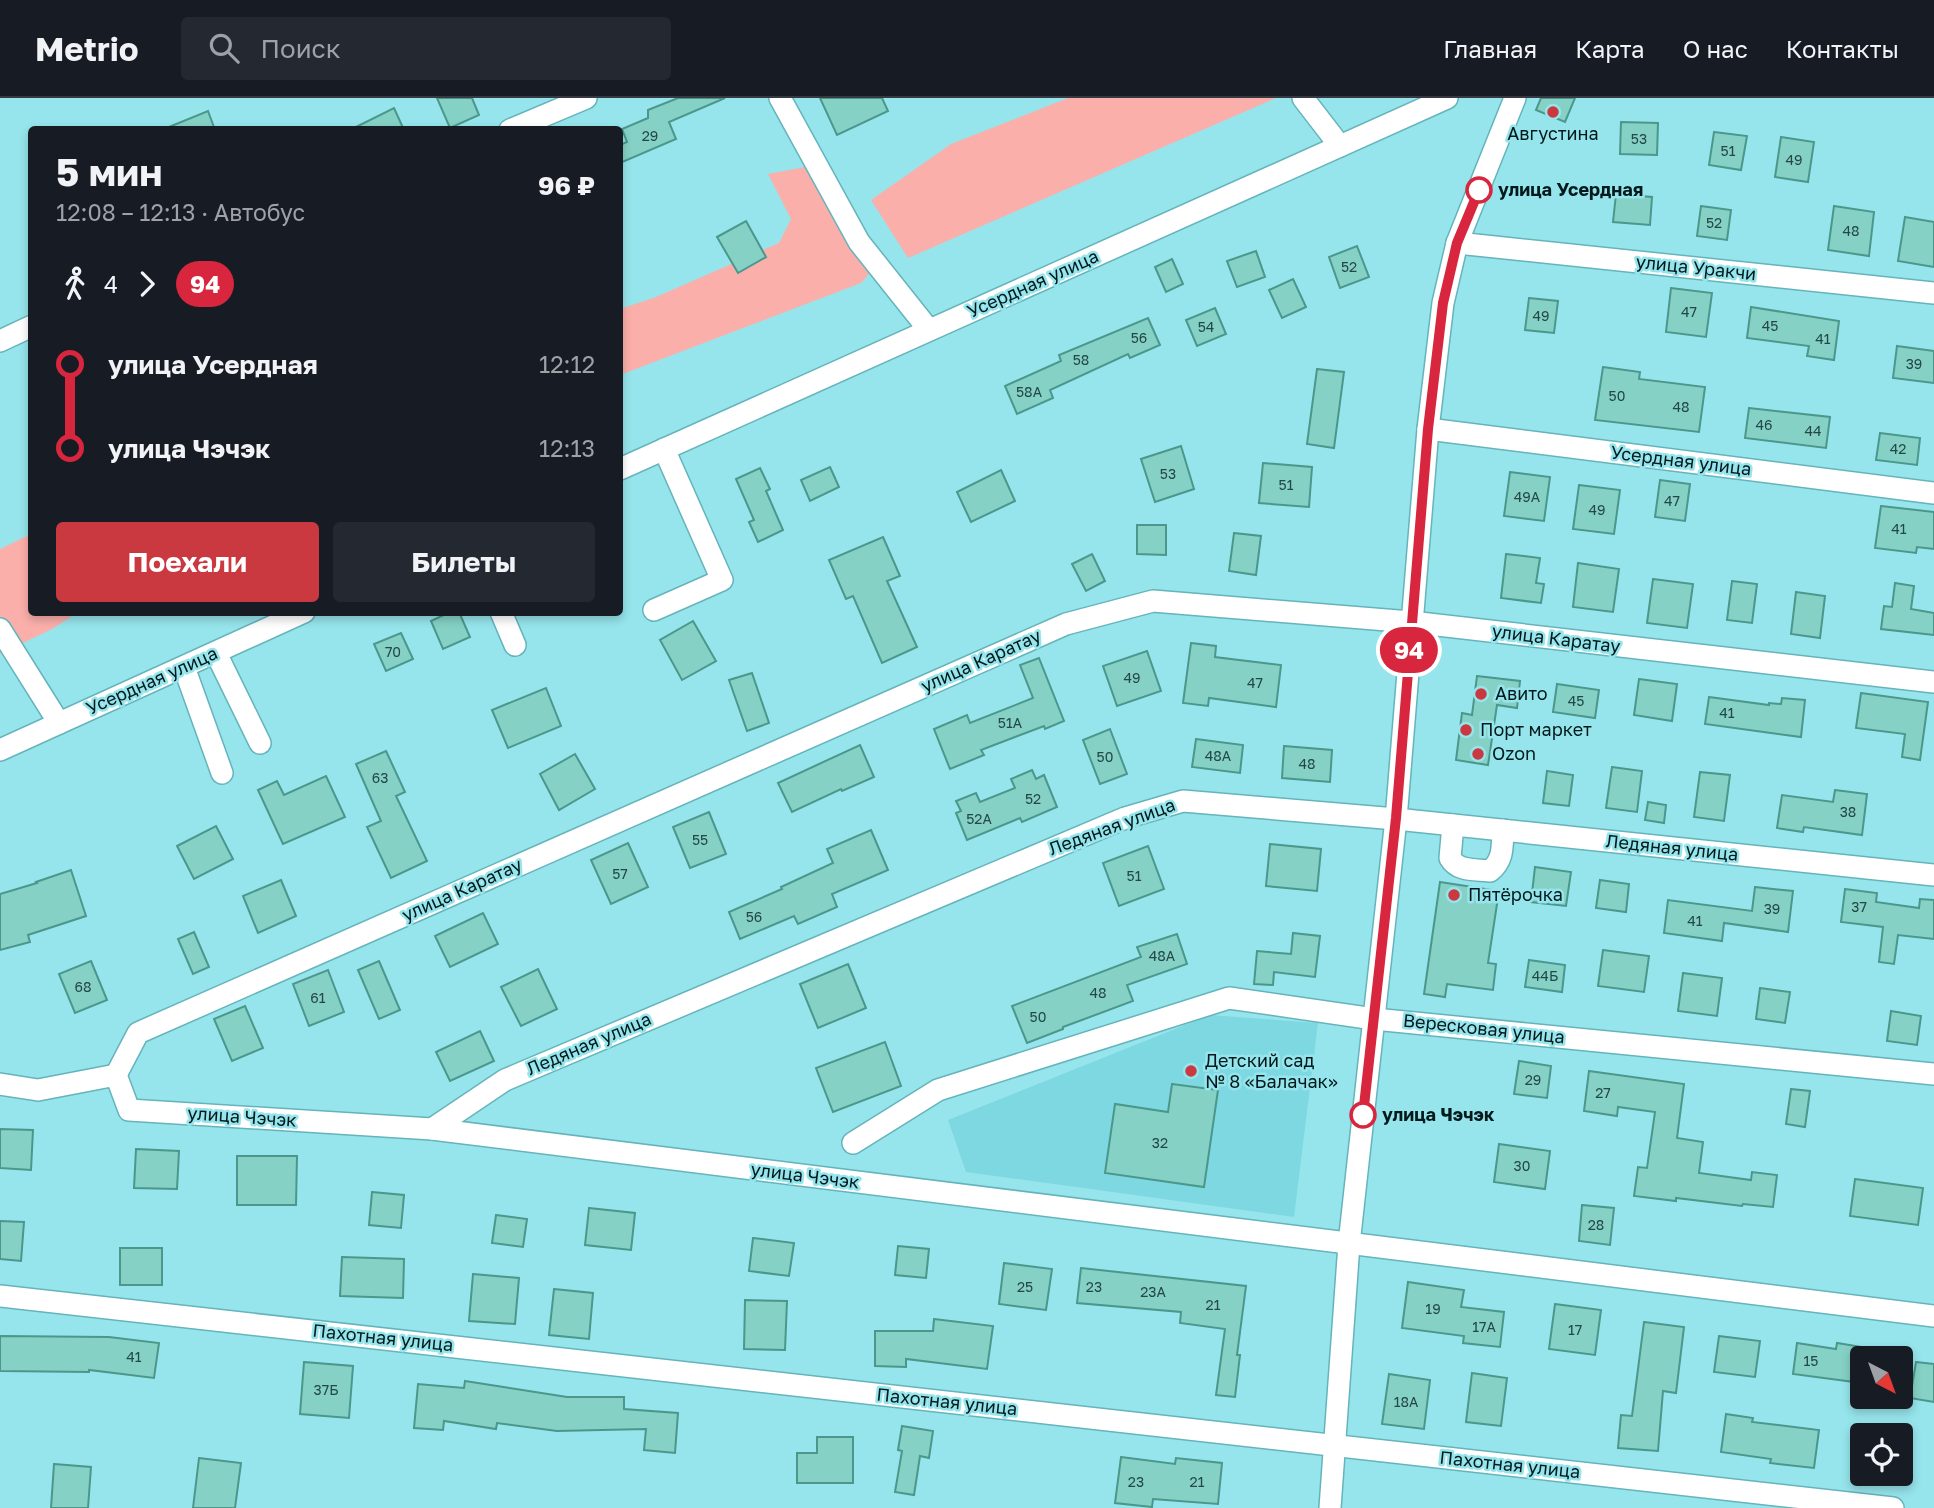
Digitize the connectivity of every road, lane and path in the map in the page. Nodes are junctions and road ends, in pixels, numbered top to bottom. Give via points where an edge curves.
1 (586, 98) edge
2 (780, 98) edge
3 (1303, 98) edge
4 (1447, 98) edge
5 (1515, 98) edge
6 (520, 126) edge
7 (1340, 146) junction
8 (1457, 243) junction
9 (1934, 293) edge
10 (28, 328) edge
11 (929, 330) junction
12 (0, 341) edge
13 (1428, 429) junction
14 (664, 449) junction
15 (623, 468) edge
16 (1934, 494) edge
17 (654, 610) dead end
18 (295, 616) edge
19 (503, 616) edge
20 (1411, 622) junction
21 (0, 629) edge
22 (514, 645) dead end
23 (216, 653) junction
24 (184, 667) junction
25 (1934, 682) edge
26 (59, 723) junction
27 (260, 743) dead end
28 (0, 750) edge
29 (222, 772) dead end
30 (1396, 818) junction
31 (1452, 825) junction
32 (1503, 830) junction
33 (1934, 875) edge
34 (1374, 1019) junction
35 (1934, 1074) edge
36 (116, 1075) junction
37 (0, 1084) edge
38 (432, 1129) junction
39 (853, 1143) dead end
40 (1349, 1244) junction
41 (0, 1296) edge
42 (1934, 1316) edge
43 (1335, 1445) junction
44 (1330, 1508) edge
45 (1893, 1508) edge

1 - 6 street
2 - 11 street via 859,242
3 - 7 street
4 - 7 street, Усердная улица
5 - 8 street
7 - 11 street, Усердная улица
8 - 9 street, улица Уракчи
8 - 13 street via 1443,303
10 - 12 street
11 - 14 street, Усердная улица
13 - 16 street, Усердная улица
13 - 20 street
14 - 15 street, Усердная улица
14 - 17 street via 722,580
18 - 23 street, Усердная улица
19 - 22 street
20 - 25 street, улица Каратау
20 - 30 street
20 - 36 street, улица Каратау via 1153,601 1066,624 138,1033
21 - 26 street
23 - 24 street, Усердная улица
23 - 27 street
24 - 26 street, Усердная улица
24 - 29 street
26 - 28 street, Усердная улица
30 - 31 street, Ледяная улица
30 - 34 street
30 - 38 street, Ледяная улица via 1183,801 1125,818 505,1080
31 - 32 street, Ледяная улица
31 - 32 street via 1452,863 1479,870 1490,871 1498,864
32 - 33 street, Ледяная улица
34 - 35 street, Вересковая улица
34 - 39 street, Вересковая улица via 1229,998 938,1090
34 - 40 street
36 - 37 street via 38,1090
36 - 38 street, улица Чэчэк via 129,1110
38 - 40 street, улица Чэчэк
40 - 42 street, улица Чэчэк
40 - 43 street
41 - 43 street, Пахотная улица
43 - 44 street
43 - 45 street, Пахотная улица

